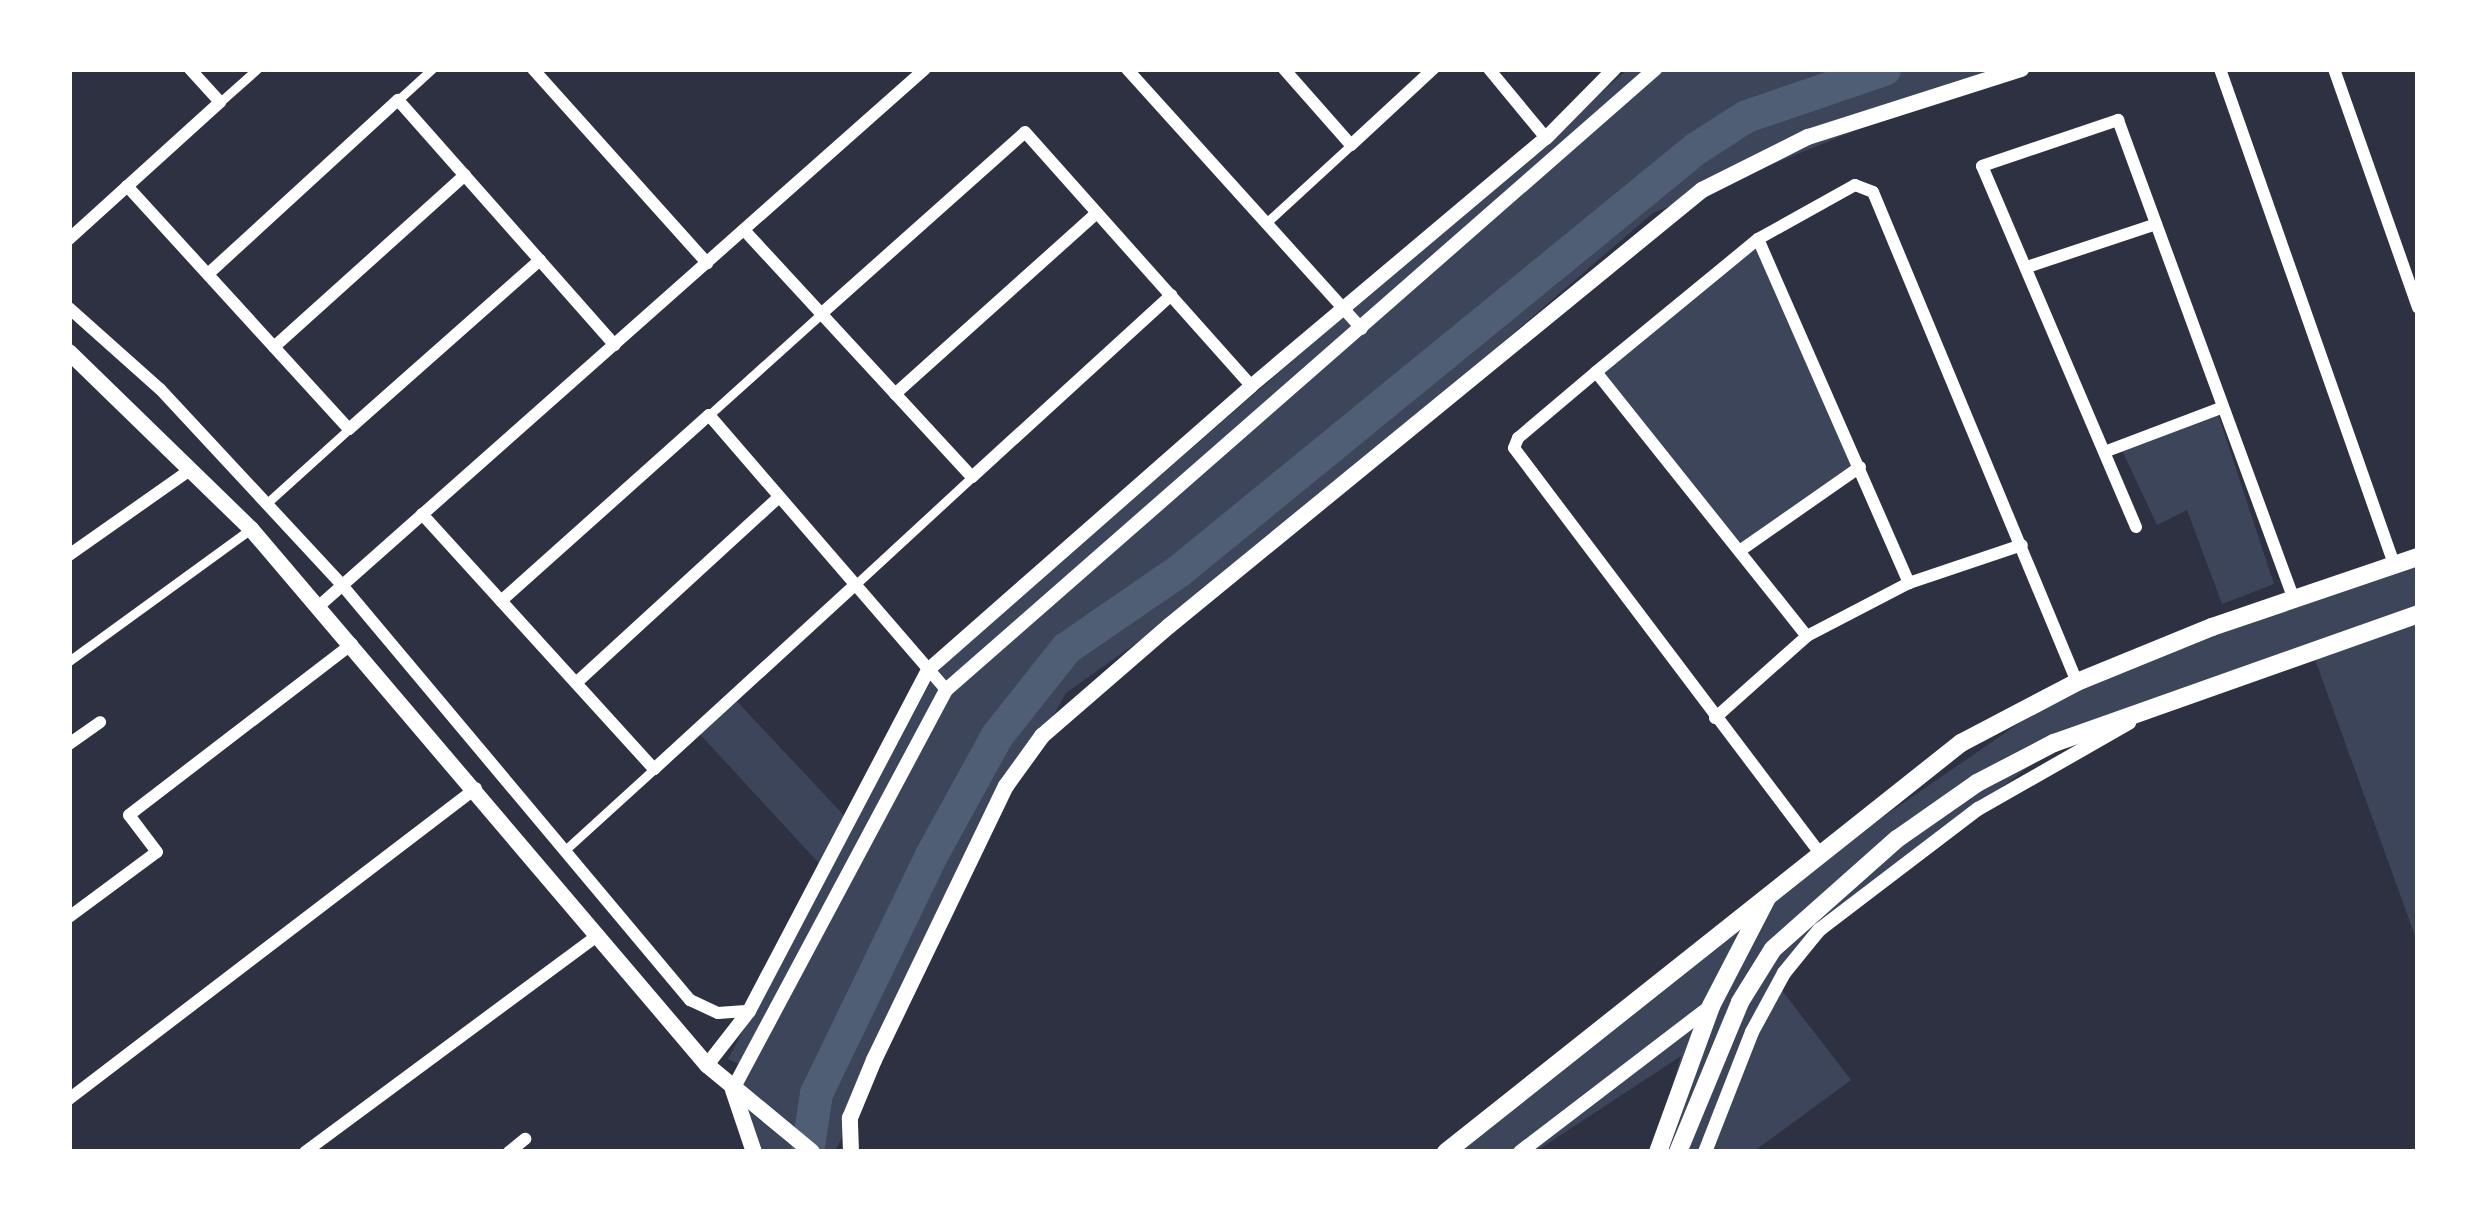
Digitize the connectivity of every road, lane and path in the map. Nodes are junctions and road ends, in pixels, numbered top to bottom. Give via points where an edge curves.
1 (190, 69) edge
2 (257, 69) edge
3 (432, 69) edge
4 (533, 69) edge
5 (926, 69) edge
6 (1127, 69) edge
7 (1284, 69) edge
8 (1433, 69) edge
9 (1489, 69) edge
10 (1614, 69) edge
11 (1655, 69) edge
12 (2021, 69) edge
13 (2220, 69) edge
14 (2334, 69) edge
15 (398, 100) junction
16 (220, 102) junction
17 (1546, 139) junction
18 (1352, 145) junction
19 (465, 175) junction
20 (127, 186) junction
21 (1097, 213) junction
22 (1266, 223) junction
23 (2156, 224) junction
24 (743, 230) junction
25 (69, 239) edge
26 (1758, 239) junction
27 (540, 260) junction
28 (707, 262) junction
29 (2027, 267) junction
30 (208, 274) junction
31 (1171, 295) junction
32 (69, 308) edge
33 (2418, 308) edge
34 (1344, 309) junction
35 (821, 314) junction
36 (1361, 329) junction
37 (615, 345) junction
38 (274, 347) junction
39 (69, 352) edge
40 (1596, 372) junction
41 (1252, 386) junction
42 (895, 394) junction
43 (2221, 408) junction
44 (709, 415) junction
45 (349, 429) junction
46 (2107, 451) junction
47 (1859, 467) junction
48 (190, 470) junction
49 (972, 477) junction
50 (779, 497) junction
51 (267, 503) junction
52 (422, 514) junction
53 (2136, 527) dead end
54 (251, 529) junction
55 (2022, 545) junction
56 (1741, 550) junction
57 (69, 555) edge
58 (2418, 556) edge
59 (2394, 564) junction
60 (1910, 583) junction
61 (855, 585) junction
62 (342, 586) junction
63 (2293, 597) junction
64 (501, 601) junction
65 (319, 606) junction
66 (2418, 614) edge
67 (1808, 636) junction
68 (352, 644) junction
69 (69, 661) edge
70 (928, 670) junction
71 (2078, 682) junction
72 (576, 683) junction
73 (946, 690) junction
74 (2166, 705) junction
75 (1714, 718) junction
76 (100, 722) dead end
77 (69, 744) edge
78 (654, 769) junction
79 (476, 788) junction
80 (564, 851) junction
81 (1820, 852) junction
82 (1768, 896) junction
83 (69, 917) edge
84 (598, 934) junction
85 (1711, 1006) junction
86 (749, 1011) junction
87 (707, 1065) junction
88 (733, 1089) junction
89 (69, 1099) edge
90 (525, 1139) dead end
91 (305, 1152) edge
92 (509, 1152) edge
93 (754, 1152) edge
94 (812, 1152) edge
95 (850, 1152) edge
96 (1446, 1152) edge
97 (1520, 1152) edge
98 (1658, 1152) edge
99 (1678, 1152) edge
100 (1705, 1152) edge

1 - 16 street
2 - 16 street
3 - 15 street
4 - 28 street
5 - 24 street
6 - 22 street
7 - 18 street
8 - 18 street
9 - 17 street
10 - 17 street
11 - 36 street
12 - 95 main road via 1808,136 1702,190 1042,736 1006,786 874,1060 850,1118
13 - 59 street
14 - 33 street
15 - 19 street
15 - 30 street
16 - 20 street
17 - 34 street
18 - 22 street
19 - 27 street
19 - 38 street
20 - 25 street
20 - 30 street
21 - 31 street
21 - 35 street via 1025,132
21 - 42 street
22 - 34 street
23 - 29 street
23 - 29 street via 2126,129 2118,120 2105,122 1982,166
23 - 43 street
24 - 28 street
24 - 35 street
26 - 40 street
26 - 47 street
26 - 55 street via 1862,184 1873,192
27 - 37 street
27 - 45 street
28 - 37 street
29 - 46 street
30 - 38 street
31 - 41 street
31 - 49 street
32 - 51 street via 160,389
34 - 36 street
34 - 41 street
35 - 42 street
35 - 44 street
36 - 73 street
37 - 52 street
38 - 45 street
39 - 48 main road
40 - 56 street
40 - 75 street via 1514,448
41 - 70 street
42 - 49 street
43 - 46 street
43 - 63 street
44 - 50 street
44 - 64 street
45 - 51 street
46 - 53 street
47 - 56 street
47 - 60 street
48 - 54 main road
48 - 57 street
49 - 61 street
50 - 61 street
50 - 72 street
51 - 62 street
52 - 62 street
52 - 64 street
54 - 65 main road
54 - 69 street
55 - 60 street
55 - 71 street
56 - 67 street
58 - 59 main road
59 - 63 main road
60 - 67 street
61 - 70 street
61 - 78 street
62 - 65 street
62 - 80 street
63 - 71 main road
64 - 72 street
65 - 68 main road
66 - 74 main road
67 - 75 street
68 - 79 main road
68 - 83 street via 129,815 157,852
70 - 73 street
70 - 86 street
71 - 81 main road via 1961,743
72 - 78 street
73 - 88 street
74 - 99 main road via 2096,725 1977,783 1898,838 1773,949 1732,1018
74 - 100 street via 1978,809 1819,930 1752,1032
75 - 81 street
76 - 77 street
78 - 80 street
79 - 84 main road
79 - 89 street
80 - 86 street via 690,1000 718,1013
81 - 82 main road
82 - 85 main road
82 - 96 main road
84 - 87 main road
84 - 91 street
85 - 97 street
85 - 98 main road
86 - 87 street
87 - 88 main road
88 - 93 main road
88 - 94 main road
90 - 92 street

